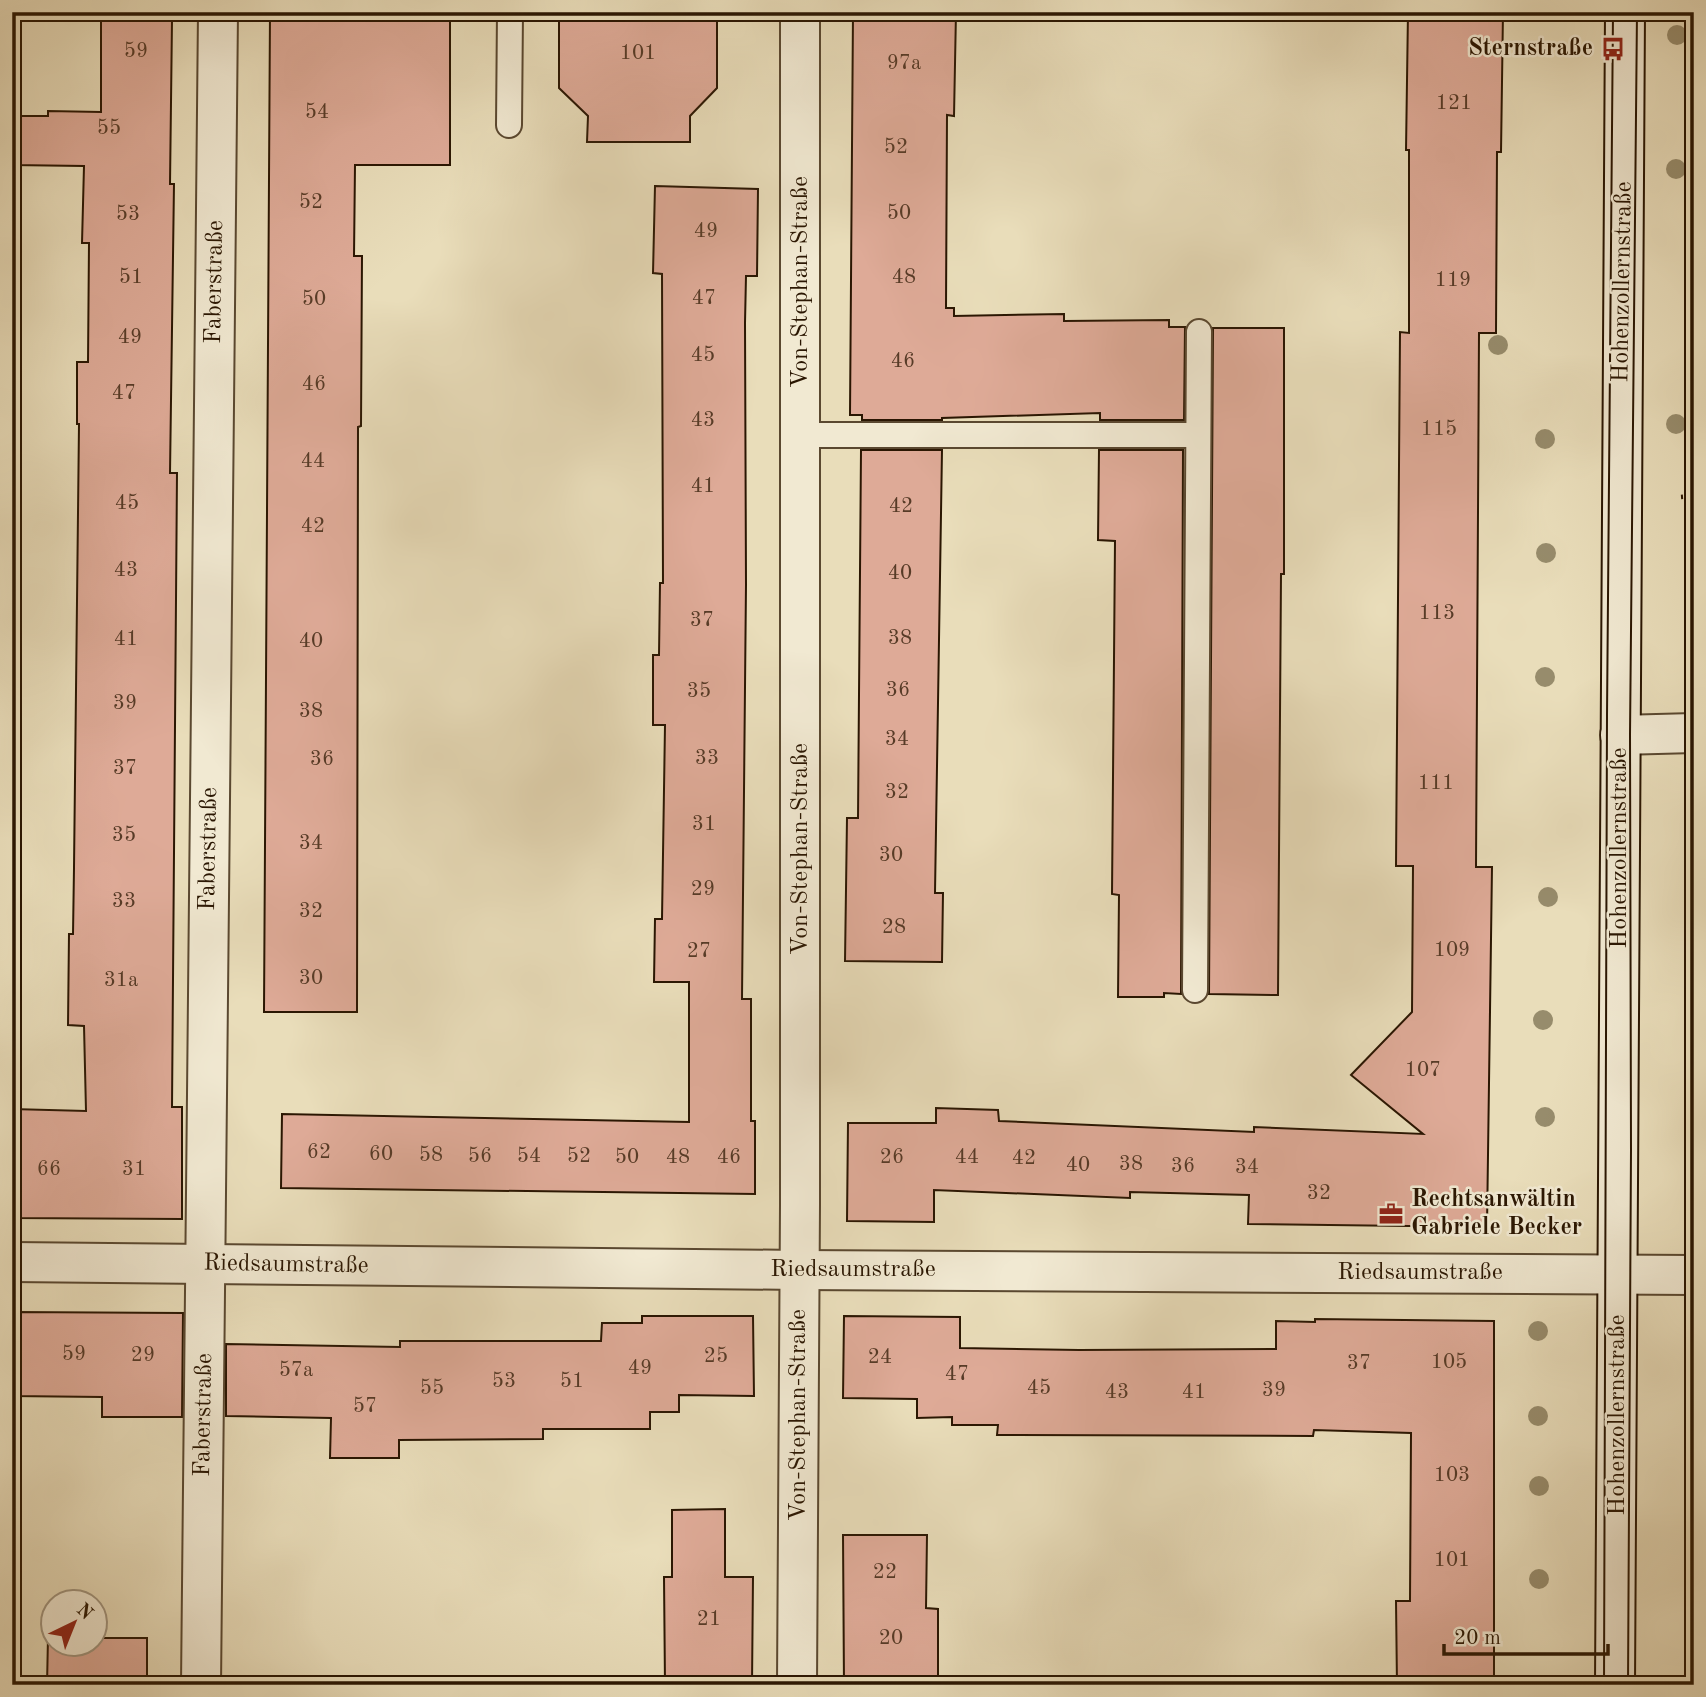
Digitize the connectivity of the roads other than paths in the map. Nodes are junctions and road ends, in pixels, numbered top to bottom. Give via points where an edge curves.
1 (218, 12) edge
2 (510, 12) edge
3 (800, 12) edge
4 (1625, 12) edge
5 (509, 125) dead end
6 (1199, 332) dead end
7 (801, 435) junction
8 (1198, 435) junction
9 (1694, 733) edge
10 (1620, 735) junction
11 (1195, 990) dead end
12 (12, 1262) edge
13 (206, 1264) junction
14 (799, 1270) junction
15 (1619, 1274) junction
16 (1694, 1275) edge
17 (201, 1685) edge
18 (797, 1685) edge
19 (1615, 1685) edge

1 - 13 street, Faberstraße
2 - 5 lane
3 - 7 street, Von-Stephan-Straße
4 - 10 street, Hohenzollernstraße
6 - 8 lane
7 - 8 lane
7 - 14 street, Von-Stephan-Straße
8 - 11 lane
9 - 10 street
10 - 15 street, Hohenzollernstraße
12 - 13 street, Riedsaumstraße
13 - 14 street, Riedsaumstraße
13 - 17 street, Faberstraße
14 - 15 street, Riedsaumstraße
14 - 18 street, Von-Stephan-Straße
15 - 16 street, Riedsaumstraße
15 - 19 street, Hohenzollernstraße

